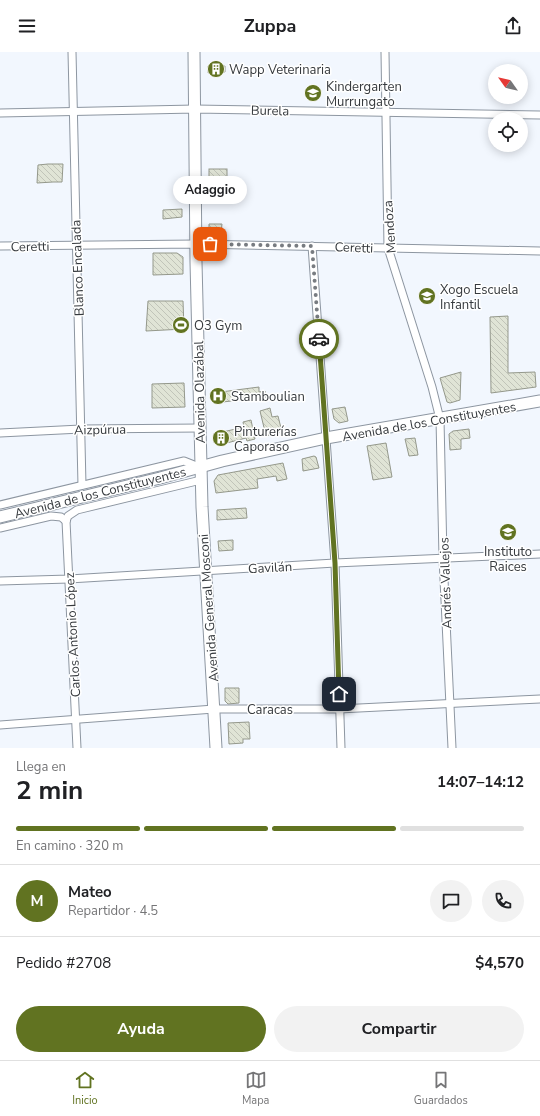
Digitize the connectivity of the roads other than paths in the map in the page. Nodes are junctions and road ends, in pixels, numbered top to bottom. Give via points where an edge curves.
1 (72, 52) edge
2 (194, 52) edge
3 (385, 52) edge
4 (195, 109) junction
5 (72, 111) junction
6 (386, 112) junction
7 (0, 113) edge
8 (540, 115) edge
9 (196, 244) junction
10 (76, 245) junction
11 (0, 246) edge
12 (312, 246) junction
13 (388, 248) junction
14 (540, 251) edge
15 (540, 401) edge
16 (440, 419) junction
17 (200, 428) junction
18 (81, 429) junction
19 (0, 433) edge
20 (326, 438) junction
21 (201, 467) junction
22 (201, 480) junction
23 (82, 485) junction
24 (0, 505) edge
25 (0, 517) edge
26 (66, 521) junction
27 (0, 528) edge
28 (540, 554) edge
29 (443, 558) junction
30 (335, 563) junction
31 (205, 570) junction
32 (69, 579) junction
33 (0, 581) edge
34 (540, 699) edge
35 (450, 704) junction
36 (214, 709) junction
37 (339, 709) junction
38 (76, 718) junction
39 (0, 725) edge
40 (77, 748) edge
41 (216, 748) edge
42 (341, 748) edge
43 (452, 748) edge

1 - 5 street, Blanco Encalada
2 - 4 main road, Avenida Olazábal
3 - 6 street, Mendoza
4 - 5 street, Burela
4 - 6 street, Burela
4 - 9 main road, Avenida Olazábal
5 - 7 street, Burela
5 - 10 street, Blanco Encalada
6 - 8 street, Burela
6 - 13 street, Mendoza
9 - 10 street, Ceretti
9 - 12 street, Ceretti
9 - 17 main road, Avenida Olazábal
10 - 11 street, Ceretti
10 - 18 street, Blanco Encalada
12 - 13 street, Ceretti
12 - 20 street
13 - 14 street, Ceretti
13 - 16 street, Mendoza
15 - 16 main road, Avenida de los Constituyentes
16 - 20 main road, Avenida de los Constituyentes
16 - 29 street, Andrés Vallejos
17 - 18 street, Aizpúrua
17 - 21 main road, Avenida Olazábal
18 - 19 street, Aizpúrua
18 - 23 street, Blanco Encalada
20 - 21 main road, Avenida de los Constituyentes
20 - 30 street
21 - 22 main road, Avenida General Mosconi
21 - 23 street, Avenida de los Constituyentes via 184,461
21 - 25 main road, Avenida de los Constituyentes
22 - 26 street, Avenida de los Constituyentes via 77,510 68,516
22 - 31 main road, Avenida General Mosconi
23 - 24 street, Avenida de los Constituyentes
26 - 27 street, Avenida de los Constituyentes via 61,517 51,516
26 - 32 street, Carlos Antonio López
28 - 29 street, Gavilán
29 - 30 street, Gavilán
29 - 35 street, Andrés Vallejos
30 - 31 street, Gavilán
30 - 37 street
31 - 32 street, Gavilán
31 - 36 main road, Avenida General Mosconi
32 - 33 street, Gavilán
32 - 38 street, Carlos Antonio López
34 - 35 street, Caracas
35 - 37 street, Caracas
35 - 43 street, Andrés Vallejos
36 - 37 street, Caracas
36 - 38 street, Caracas
36 - 41 main road, Avenida General Mosconi
37 - 42 street
38 - 39 street, Caracas
38 - 40 street, Carlos Antonio López

